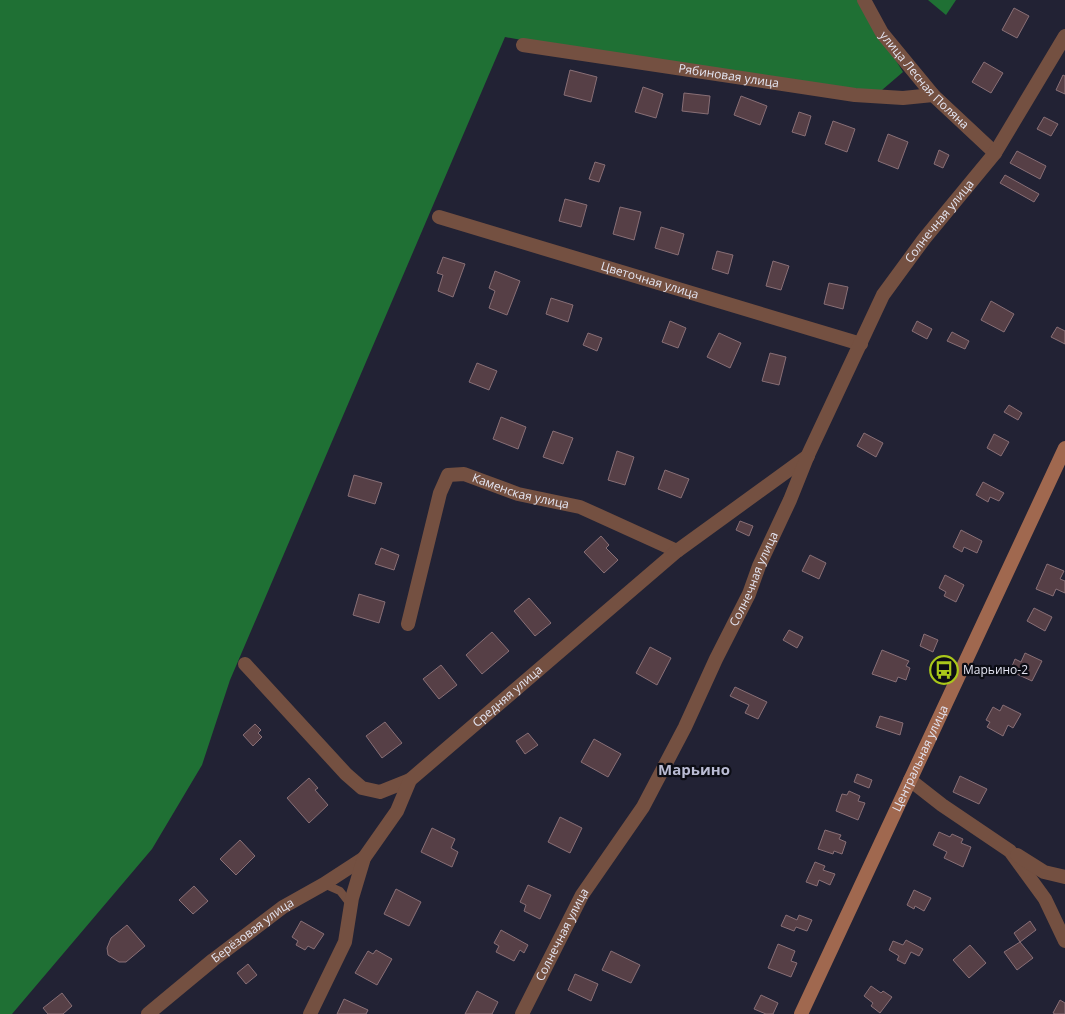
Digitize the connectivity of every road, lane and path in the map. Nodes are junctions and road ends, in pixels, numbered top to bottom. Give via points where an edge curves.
1 (864, 0) edge
2 (1065, 36) edge
3 (524, 45) dead end
4 (933, 95) junction
5 (995, 153) junction
6 (439, 217) dead end
7 (861, 344) junction
8 (1065, 448) edge
9 (808, 455) junction
10 (677, 551) junction
11 (408, 624) dead end
12 (245, 664) dead end
13 (410, 780) junction
14 (910, 780) junction
15 (1010, 851) junction
16 (364, 858) junction
17 (1065, 877) edge
18 (324, 884) junction
19 (351, 906) junction
20 (1065, 942) edge
21 (148, 1014) edge
22 (310, 1014) edge
23 (522, 1014) edge
24 (801, 1014) edge

1 - 4 street, улица Лесная Поляна via 882,33
2 - 5 street, Солнечная улица
3 - 4 street, Рябиновая улица via 855,95 903,98
4 - 5 street, улица Лесная Поляна
5 - 7 street, Солнечная улица via 882,295
6 - 7 street, Цветочная улица
7 - 9 street, Солнечная улица
8 - 14 main road, Центральная улица
9 - 10 street, Средняя улица
9 - 23 street, Солнечная улица via 749,594 685,727 643,807 582,895
10 - 11 street, Каменская улица via 580,507 518,494 464,474 448,475 440,493
10 - 13 street, Средняя улица
12 - 13 street via 362,788 380,792
13 - 16 street, Средняя улица via 397,810
14 - 15 street
14 - 24 main road, Центральная улица
15 - 17 street via 1044,872
15 - 20 street via 1045,899
16 - 18 street, Берёзовая улица
16 - 19 street, Средняя улица
18 - 19 lane via 340,891
18 - 21 street, Берёзовая улица via 283,907
19 - 22 street, Средняя улица via 345,942

